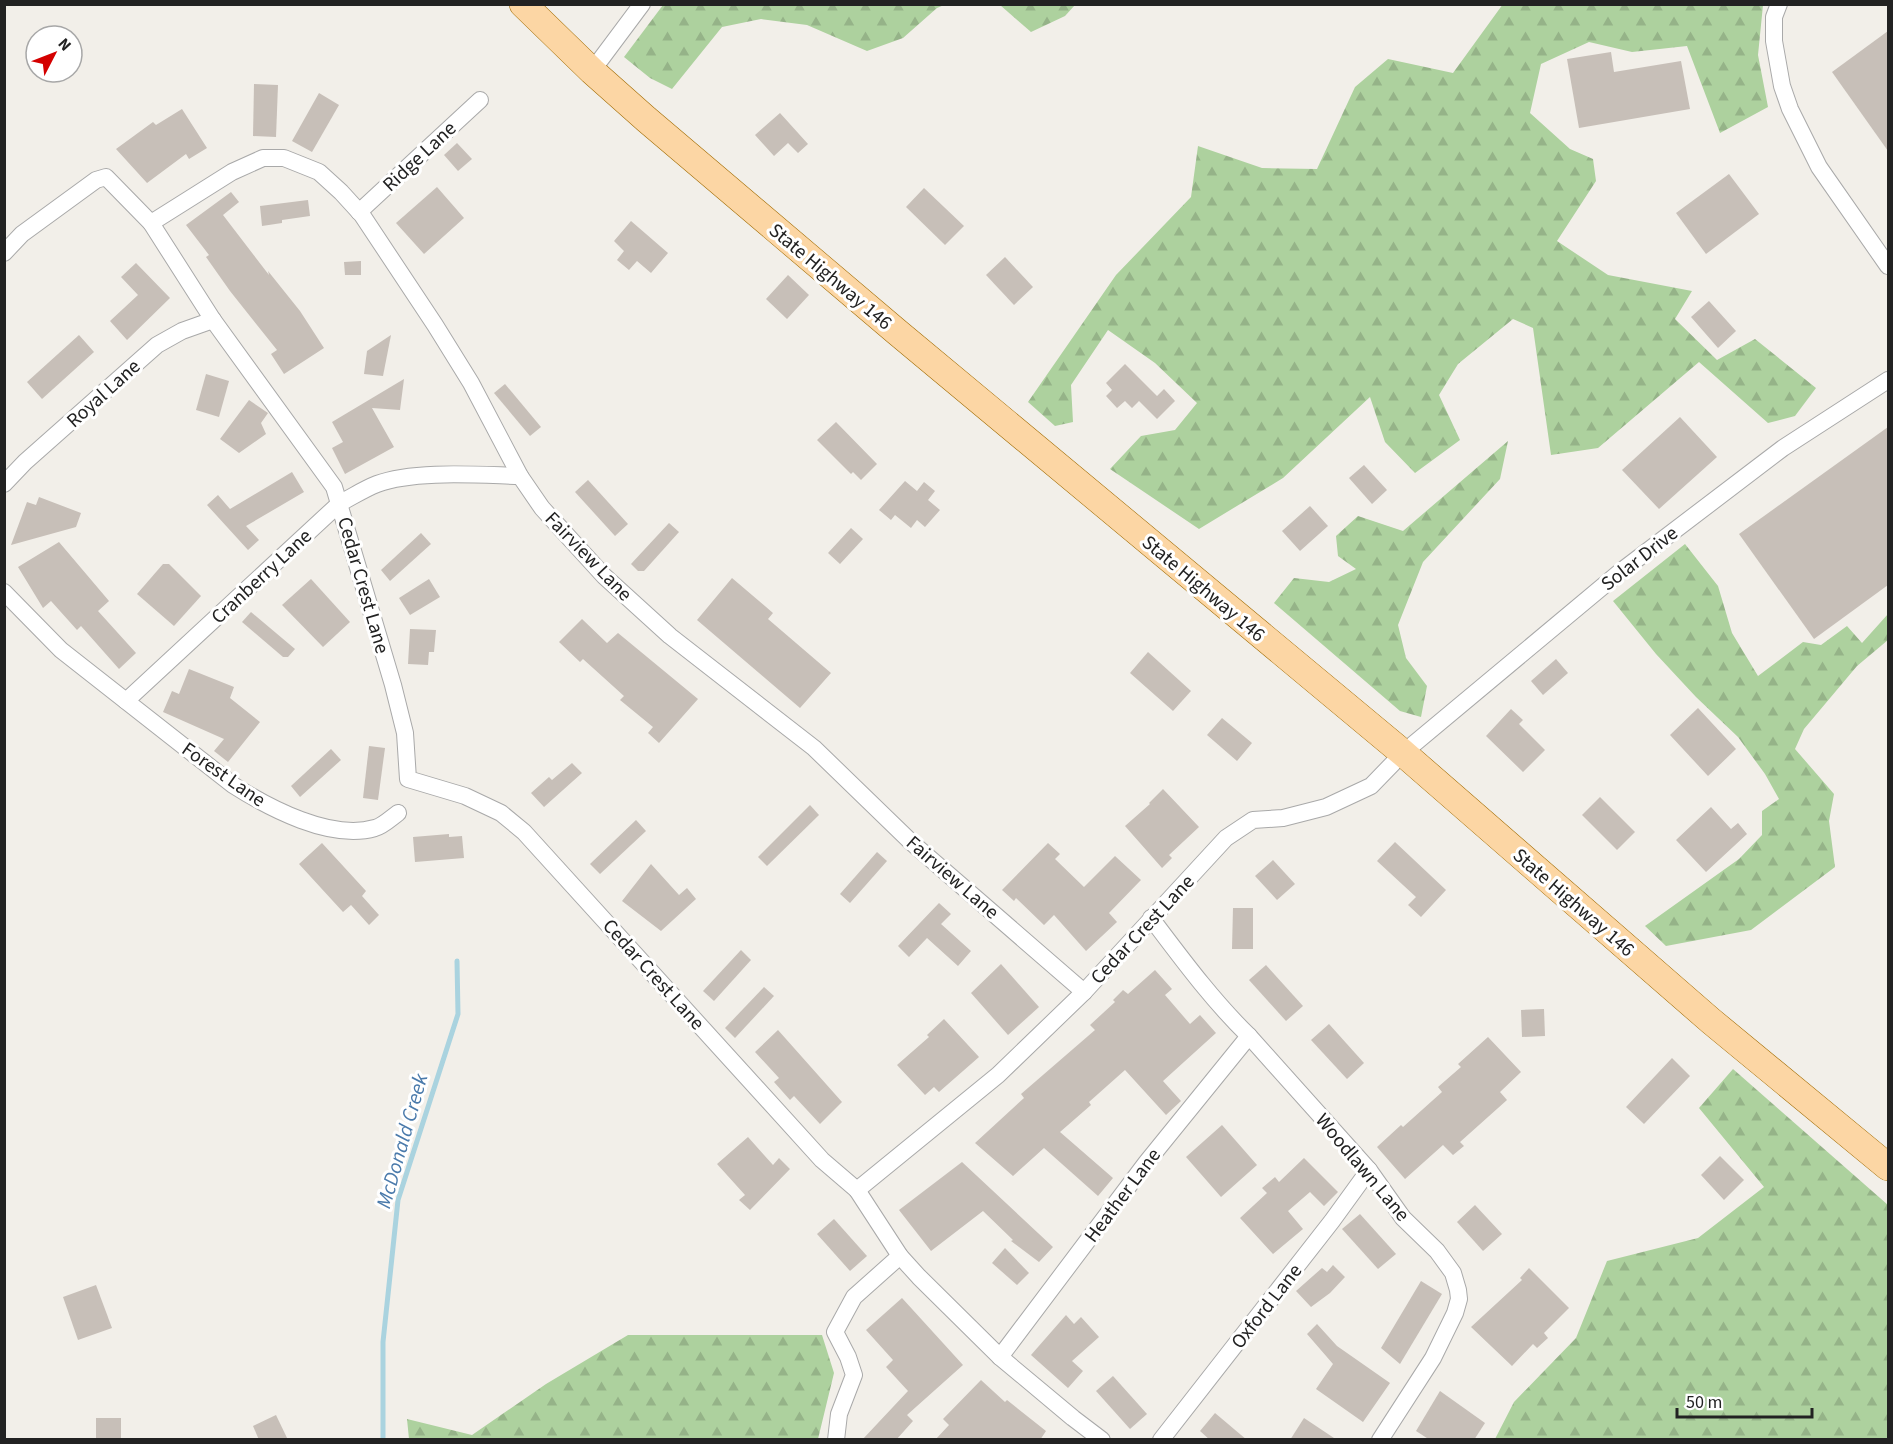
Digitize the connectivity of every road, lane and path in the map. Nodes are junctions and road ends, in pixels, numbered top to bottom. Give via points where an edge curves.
1 (523, 4) edge
2 (642, 4) edge
3 (1779, 4) edge
4 (592, 71) junction
5 (480, 100) dead end
6 (359, 212) junction
7 (151, 223) junction
8 (4, 253) edge
9 (1888, 266) edge
10 (213, 320) junction
11 (1888, 380) edge
12 (520, 476) junction
13 (4, 484) edge
14 (340, 503) junction
15 (4, 592) edge
16 (126, 702) junction
17 (1403, 753) junction
18 (398, 813) dead end
19 (1151, 918) junction
20 (1084, 992) junction
21 (1249, 1036) junction
22 (1888, 1167) edge
23 (1369, 1170) junction
24 (857, 1190) junction
25 (900, 1256) junction
26 (1000, 1357) junction
27 (836, 1440) edge
28 (1102, 1440) edge
29 (1161, 1440) edge
30 (1380, 1440) edge

1 - 4 main road, State Highway 146
2 - 4 street
3 - 9 street via 1774,16 1774,41 1790,109 1819,167
4 - 17 main road, State Highway 146 via 897,332
5 - 6 street, Ridge Lane
6 - 7 street, Fairview Lane via 319,172 284,158 269,157 232,172
6 - 12 street, Fairview Lane via 465,373
7 - 8 street, Cedar Crest Lane via 106,177 96,180 22,234
7 - 10 street, Cedar Crest Lane
10 - 13 street, Royal Lane via 157,345
10 - 14 street, Cedar Crest Lane
11 - 17 street, Solar Drive via 1783,448 1620,572
12 - 14 street, Cranberry Lane via 407,477 377,483
12 - 20 street, Fairview Lane via 542,508 604,576 670,636 814,748 911,842
14 - 16 street, Cranberry Lane
14 - 24 street, Cedar Crest Lane via 403,724 408,779 465,795 501,813 525,832 822,1160
15 - 16 street, Forest Lane via 61,650
16 - 18 street, Forest Lane via 233,785 279,812 305,822 358,831 377,828
17 - 19 street, Cedar Crest Lane via 1371,786 1326,807 1283,818 1253,820 1226,838
17 - 22 main road, State Highway 146 via 1711,1021
19 - 20 street, Cedar Crest Lane
19 - 21 street, Woodlawn Lane via 1195,976
20 - 24 street, Cedar Crest Lane via 998,1075
21 - 23 street, Woodlawn Lane
21 - 26 street, Heather Lane via 1146,1163
23 - 29 street, Oxford Lane
23 - 30 street, Woodlawn Lane via 1403,1218 1454,1274 1459,1299 1433,1358
24 - 25 street
25 - 26 street
25 - 27 street via 854,1297 835,1332 854,1376 839,1414
26 - 28 street

